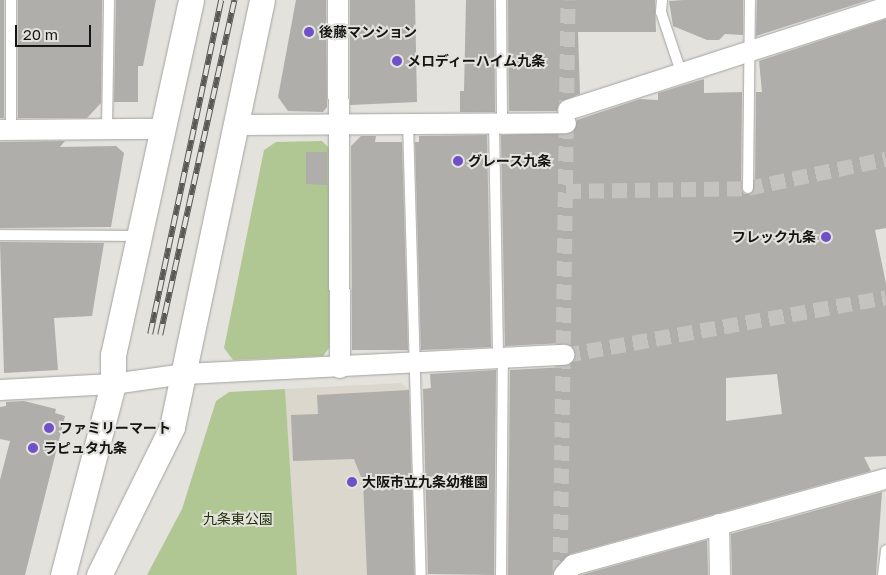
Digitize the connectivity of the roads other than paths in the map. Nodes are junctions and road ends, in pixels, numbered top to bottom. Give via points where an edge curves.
1 (11, 0) edge
2 (109, 0) edge
3 (191, 0) edge
4 (262, 0) edge
5 (338, 0) edge
6 (501, 0) edge
7 (662, 0) edge
8 (750, 0) edge
9 (886, 7) edge
10 (748, 52) junction
11 (681, 72) junction
12 (408, 122) junction
13 (498, 122) junction
14 (237, 125) junction
15 (338, 126) junction
16 (107, 129) junction
17 (163, 129) junction
18 (5, 130) edge
19 (748, 188) dead end
20 (0, 234) edge
21 (142, 236) junction
22 (565, 355) tunnel mouth
23 (500, 359) junction
24 (415, 363) junction
25 (340, 368) junction
26 (185, 374) junction
27 (113, 384) junction
28 (0, 390) edge
29 (886, 479) edge
30 (719, 524) junction
31 (886, 550) edge
32 (63, 575) edge
33 (99, 575) edge
34 (421, 575) edge
35 (501, 575) edge
36 (564, 575) edge
37 (720, 575) edge
38 (883, 575) edge

1 - 18 lane
2 - 16 lane
3 - 17 street
4 - 14 street
5 - 15 street
6 - 13 lane
7 - 11 lane via 662,12
8 - 10 lane
9 - 10 street
10 - 11 street
10 - 19 lane
11 - 13 street via 567,116
12 - 13 street
12 - 15 street
12 - 24 lane
13 - 23 lane
14 - 15 street
14 - 26 street
15 - 25 street
16 - 17 street
16 - 18 street
17 - 21 street
20 - 21 lane
21 - 27 street via 114,355
22 - 23 street
23 - 24 street
23 - 35 lane
24 - 25 street
24 - 34 lane
25 - 26 street
26 - 27 street
26 - 33 street via 172,428
27 - 28 street
27 - 32 street
29 - 30 street
30 - 36 street via 573,564
30 - 37 street
31 - 38 lane

